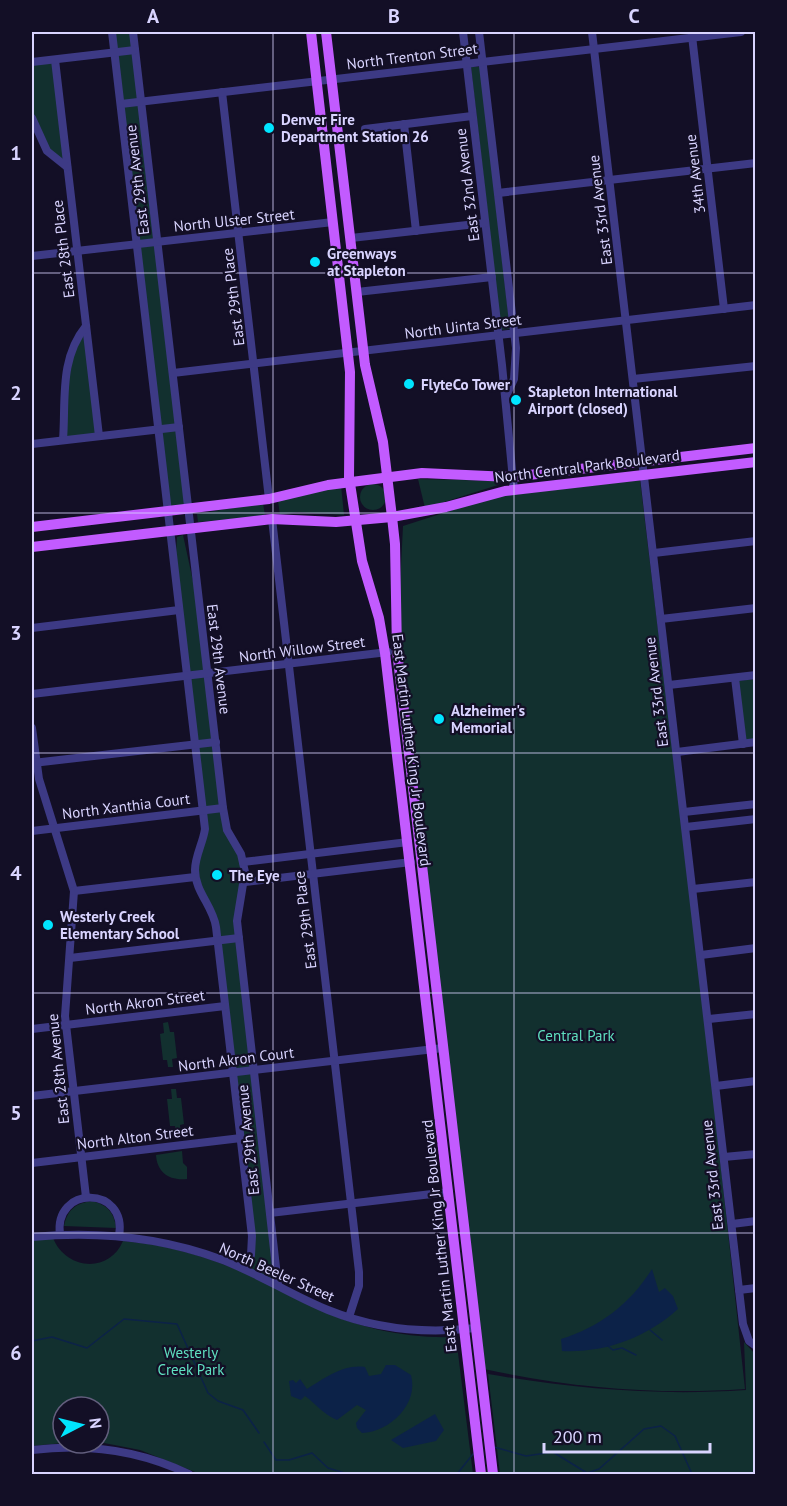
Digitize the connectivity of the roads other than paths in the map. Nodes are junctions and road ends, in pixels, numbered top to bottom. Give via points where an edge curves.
1 (112, 32) edge
2 (133, 32) edge
3 (311, 32) edge
4 (326, 32) edge
5 (463, 32) edge
6 (479, 32) edge
7 (592, 32) edge
8 (741, 32) edge
9 (692, 36) junction
10 (594, 48) junction
11 (135, 50) junction
12 (115, 53) junction
13 (55, 60) junction
14 (483, 61) junction
15 (32, 62) edge
16 (466, 63) junction
17 (332, 79) junction
18 (316, 81) junction
19 (222, 92) junction
20 (141, 101) junction
21 (121, 104) junction
22 (472, 116) junction
23 (32, 118) edge
24 (404, 124) junction
25 (364, 129) dead end
26 (756, 164) edge
27 (67, 167) junction
28 (708, 169) junction
29 (610, 180) junction
30 (498, 193) junction
31 (333, 222) junction
32 (485, 223) junction
33 (416, 231) junction
34 (238, 233) junction
35 (351, 238) junction
36 (158, 242) junction
37 (137, 244) junction
38 (77, 251) junction
39 (32, 256) edge
40 (492, 277) junction
41 (357, 292) junction
42 (756, 305) edge
43 (724, 309) junction
44 (626, 320) junction
45 (86, 327) junction
46 (514, 333) junction
47 (498, 335) junction
48 (363, 351) junction
49 (348, 353) junction
50 (254, 364) junction
51 (756, 366) edge
52 (173, 374) junction
53 (633, 379) junction
54 (506, 396) junction
55 (179, 427) junction
56 (159, 429) junction
57 (99, 436) junction
58 (63, 440) junction
59 (32, 444) edge
60 (756, 448) edge
61 (643, 461) junction
62 (756, 462) edge
63 (644, 474) junction
64 (387, 477) junction
65 (512, 477) junction
66 (350, 482) junction
67 (514, 490) junction
68 (269, 498) junction
69 (187, 508) junction
70 (168, 511) junction
71 (392, 517) junction
72 (272, 519) junction
73 (355, 521) junction
74 (32, 527) edge
75 (189, 528) junction
76 (171, 530) junction
77 (756, 541) edge
78 (32, 548) edge
79 (654, 553) junction
80 (756, 608) edge
81 (179, 610) junction
82 (661, 619) junction
83 (32, 628) edge
84 (391, 652) junction
85 (289, 664) junction
86 (208, 674) junction
87 (756, 675) edge
88 (187, 676) junction
89 (735, 678) junction
90 (669, 685) junction
91 (32, 694) edge
92 (32, 728) edge
93 (216, 742) junction
94 (756, 742) edge
95 (743, 744) junction
96 (195, 745) junction
97 (677, 752) junction
98 (34, 763) edge
99 (756, 804) edge
100 (223, 808) junction
101 (203, 810) junction
102 (684, 812) junction
103 (756, 819) edge
104 (55, 828) junction
105 (686, 828) junction
106 (32, 831) edge
107 (408, 842) junction
108 (311, 854) junction
109 (243, 862) junction
110 (411, 862) junction
111 (313, 874) junction
112 (195, 877) junction
113 (245, 882) junction
114 (756, 882) edge
115 (693, 889) junction
116 (75, 891) junction
117 (239, 938) junction
118 (218, 941) junction
119 (756, 948) edge
120 (701, 955) junction
121 (70, 958) junction
122 (225, 1006) junction
123 (756, 1014) edge
124 (709, 1019) junction
125 (66, 1025) junction
126 (32, 1029) edge
127 (438, 1049) junction
128 (335, 1061) junction
129 (254, 1070) junction
130 (233, 1073) junction
131 (756, 1081) edge
132 (716, 1086) junction
133 (74, 1091) junction
134 (32, 1096) edge
135 (241, 1138) junction
136 (756, 1154) edge
137 (81, 1157) junction
138 (724, 1157) junction
139 (32, 1163) edge
140 (449, 1192) junction
141 (86, 1197) junction
142 (351, 1203) junction
143 (270, 1213) junction
144 (756, 1221) edge
145 (732, 1224) junction
146 (60, 1235) junction
147 (119, 1236) junction
148 (32, 1237) edge
149 (244, 1269) junction
150 (278, 1285) junction
151 (756, 1288) edge
152 (739, 1290) junction
153 (350, 1317) junction
154 (470, 1329) junction
155 (756, 1346) edge
156 (32, 1450) edge
157 (189, 1474) edge
158 (482, 1474) edge
159 (493, 1474) edge

1 - 12 street, East 29th Avenue
2 - 11 street, East 29th Avenue
3 - 18 main road, East Martin Luther King Jr Boulevard
4 - 17 main road, East Martin Luther King Jr Boulevard
5 - 16 street, East 32nd Avenue
6 - 14 street, East 32nd Avenue
7 - 10 street, East 33rd Avenue
8 - 9 street, North Trenton Street
9 - 10 street, North Trenton Street
9 - 28 street, 34th Avenue
10 - 14 street, North Trenton Street
10 - 29 street, East 33rd Avenue
11 - 12 street
11 - 20 street, East 29th Avenue
12 - 13 street
12 - 21 street, East 29th Avenue
13 - 15 street
13 - 27 street, East 28th Place
14 - 16 street, North Trenton Street
14 - 30 street, East 32nd Avenue
16 - 17 street, North Trenton Street
16 - 22 street, East 32nd Avenue
17 - 18 street, North Trenton Street
17 - 35 main road, East Martin Luther King Jr Boulevard
18 - 19 street, North Trenton Street
18 - 31 main road, East Martin Luther King Jr Boulevard
19 - 20 street, North Trenton Street
19 - 34 street, East 29th Place
20 - 21 street, North Trenton Street
20 - 36 street, East 29th Avenue
21 - 37 street, East 29th Avenue
22 - 24 street
22 - 32 street, East 32nd Avenue
23 - 27 street via 47,151
24 - 25 street
24 - 33 street
26 - 28 street
27 - 38 street, East 28th Place
28 - 29 street
28 - 43 street, 34th Avenue
29 - 30 street
29 - 44 street, East 33rd Avenue
30 - 46 street, East 32nd Avenue
31 - 34 street, North Ulster Street
31 - 49 main road, East Martin Luther King Jr Boulevard
32 - 33 street
32 - 40 street, East 32nd Avenue
33 - 35 street
34 - 36 street, North Ulster Street
34 - 50 street, East 29th Place
35 - 41 main road, East Martin Luther King Jr Boulevard
36 - 37 street, North Ulster Street
36 - 52 street, East 29th Avenue
37 - 38 street, North Ulster Street
37 - 56 street, East 29th Avenue
38 - 39 street, North Ulster Street
38 - 45 street, East 28th Place
40 - 41 street
40 - 47 street, East 32nd Avenue
41 - 48 main road, East Martin Luther King Jr Boulevard
42 - 43 street, North Uinta Street
43 - 44 street, North Uinta Street
44 - 46 street, North Uinta Street
44 - 53 street, East 33rd Avenue
45 - 57 street, East 28th Place
45 - 58 street via 73,346 69,362
46 - 47 street, North Uinta Street
46 - 54 street, East 32nd Avenue via 515,372
47 - 48 street, North Uinta Street
47 - 54 street, East 32nd Avenue
48 - 49 street, North Uinta Street
48 - 64 main road, East Martin Luther King Jr Boulevard
49 - 50 street, North Uinta Street
49 - 66 main road, East Martin Luther King Jr Boulevard
50 - 52 street, North Uinta Street
50 - 68 street, East 29th Place
51 - 53 street
52 - 55 street, East 29th Avenue
53 - 61 street, East 33rd Avenue
54 - 65 street
55 - 56 street
55 - 69 street, East 29th Avenue
56 - 57 street
56 - 70 street, East 29th Avenue
57 - 58 street
58 - 59 street
60 - 61 main road, North Central Park Boulevard
61 - 63 street, East 33rd Avenue
61 - 65 main road, North Central Park Boulevard
62 - 63 main road, North Central Park Boulevard
63 - 67 main road, North Central Park Boulevard
63 - 79 street, East 33rd Avenue
64 - 65 main road, North Central Park Boulevard via 441,473
64 - 66 main road, North Central Park Boulevard
64 - 71 main road, East Martin Luther King Jr Boulevard
65 - 67 street
66 - 68 main road, North Central Park Boulevard
66 - 73 main road, East Martin Luther King Jr Boulevard
67 - 71 main road, North Central Park Boulevard
68 - 69 main road, North Central Park Boulevard
69 - 70 main road, North Central Park Boulevard
69 - 75 street, East 29th Avenue
70 - 74 main road, North Central Park Boulevard
70 - 76 street, East 29th Avenue
71 - 73 main road, North Central Park Boulevard
71 - 84 main road, East Martin Luther King Jr Boulevard via 395,544
72 - 73 main road, North Central Park Boulevard
72 - 75 main road, North Central Park Boulevard
72 - 85 street, East 29th Place
73 - 84 main road, East Martin Luther King Jr Boulevard via 362,561
75 - 76 main road, North Central Park Boulevard
75 - 86 street, East 29th Avenue
76 - 78 main road, North Central Park Boulevard
76 - 81 street, East 29th Avenue
77 - 79 street
79 - 82 street, East 33rd Avenue
80 - 82 street
81 - 83 street
81 - 88 street, East 29th Avenue
82 - 90 street, East 33rd Avenue
84 - 85 street, North Willow Street
84 - 107 main road, East Martin Luther King Jr Boulevard
84 - 127 main road, East Martin Luther King Jr Boulevard
85 - 86 street, North Willow Street
85 - 108 street, East 29th Place
86 - 88 street, North Willow Street
86 - 93 street, East 29th Avenue
87 - 89 street
88 - 91 street, North Willow Street
88 - 96 street, East 29th Avenue
89 - 90 street
89 - 95 street
90 - 97 street, East 33rd Avenue
92 - 98 street, East 28th Avenue
93 - 96 street
93 - 100 street, East 29th Avenue
94 - 95 street
95 - 97 street
96 - 98 street
96 - 101 street, East 29th Avenue
97 - 102 street, East 33rd Avenue
98 - 104 street, East 28th Avenue
99 - 102 street
100 - 101 street, North Xanthia Court
100 - 109 street, East 29th Avenue via 227,830
101 - 104 street, North Xanthia Court
101 - 112 street, East 29th Avenue via 205,829
102 - 105 street, East 33rd Avenue
103 - 105 street
104 - 106 street, North Xanthia Court
104 - 116 street, East 28th Avenue
105 - 115 street, East 33rd Avenue
107 - 108 street
107 - 110 main road, East Martin Luther King Jr Boulevard
108 - 109 street
108 - 111 street, East 29th Place
109 - 113 street, East 29th Avenue
110 - 111 street
110 - 127 main road, East Martin Luther King Jr Boulevard
111 - 113 street
111 - 128 street, East 29th Place
112 - 116 street
112 - 118 street, East 29th Avenue via 213,913
113 - 117 street, East 29th Avenue via 237,915
114 - 115 street
115 - 120 street, East 33rd Avenue
116 - 121 street, East 28th Avenue
117 - 118 street
117 - 129 street, East 29th Avenue
118 - 121 street
118 - 122 street, East 29th Avenue
119 - 120 street
120 - 124 street, East 33rd Avenue
121 - 125 street, East 28th Avenue
122 - 125 street, North Akron Street
122 - 130 street, East 29th Avenue
123 - 124 street
124 - 132 street, East 33rd Avenue
125 - 126 street, North Akron Street
125 - 133 street, East 28th Avenue
127 - 128 street, North Akron Court
127 - 140 main road, East Martin Luther King Jr Boulevard
127 - 154 main road, East Martin Luther King Jr Boulevard
128 - 129 street, North Akron Court
128 - 142 street, East 29th Place
129 - 130 street, North Akron Court
129 - 143 street, East 29th Avenue
130 - 133 street, North Akron Court
130 - 135 street, East 29th Avenue
131 - 132 street
132 - 138 street, East 33rd Avenue
133 - 134 street, North Akron Court
133 - 137 street, East 28th Avenue
135 - 137 street, North Alton Street
135 - 149 street, East 29th Avenue via 253,1247
136 - 138 street
137 - 139 street, North Alton Street
137 - 141 street, East 28th Avenue
138 - 145 street, East 33rd Avenue
140 - 142 street
140 - 154 main road, East Martin Luther King Jr Boulevard
141 - 146 street via 66,1209
141 - 147 street via 105,1201 115,1210 120,1221
142 - 143 street
142 - 153 street, East 29th Place via 359,1279
143 - 150 street, East 29th Avenue
144 - 145 street
145 - 152 street, East 33rd Avenue
146 - 147 street, North Beeler Street
146 - 148 street, North Beeler Street
147 - 149 street, North Beeler Street via 180,1247
149 - 150 street, North Beeler Street
150 - 153 street, North Beeler Street
151 - 152 street
152 - 155 street, East 33rd Avenue via 743,1324 749,1341
153 - 154 street, North Beeler Street via 417,1330
154 - 158 main road, East Martin Luther King Jr Boulevard via 474,1414
154 - 159 main road, East Martin Luther King Jr Boulevard
156 - 157 street via 107,1449 146,1457

